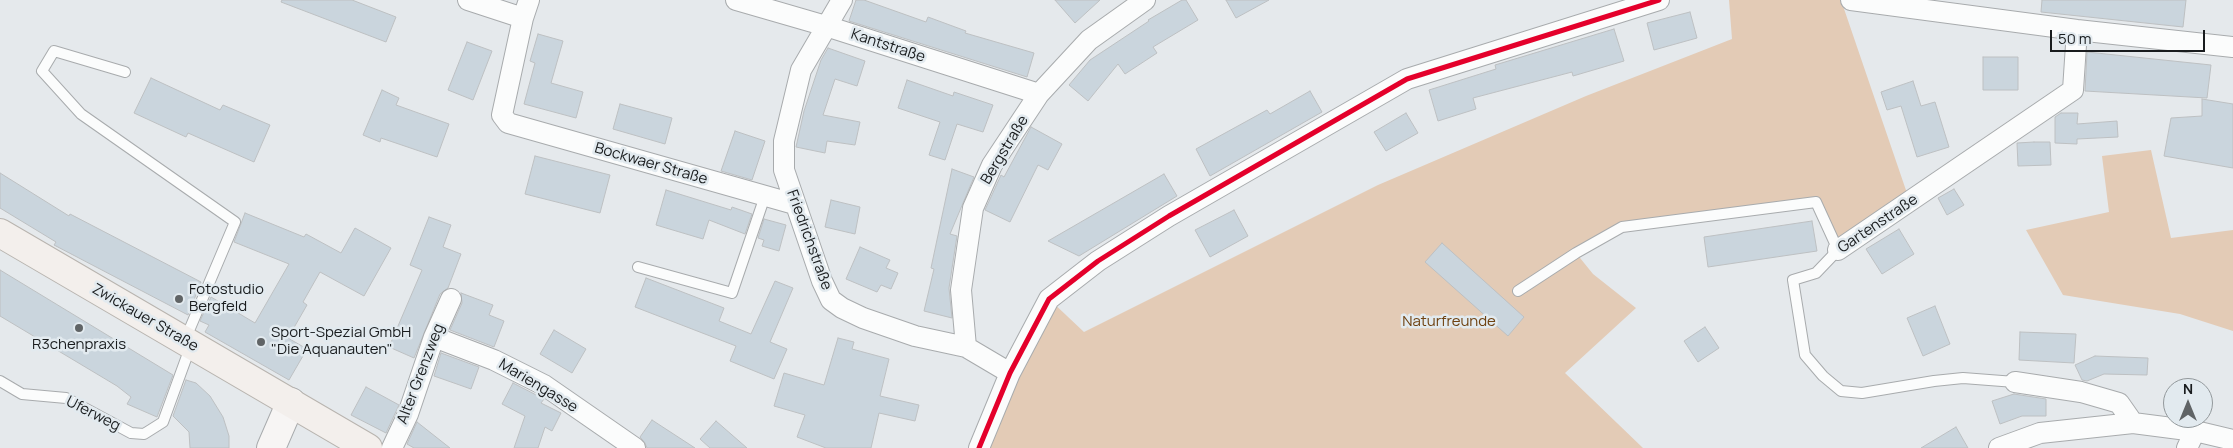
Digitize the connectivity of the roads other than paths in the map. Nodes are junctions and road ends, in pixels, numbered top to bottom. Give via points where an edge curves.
1 (468, 0) edge
2 (736, 0) edge
3 (842, 0) edge
4 (1144, 0) edge
5 (1658, 0) edge
6 (1851, 0) edge
7 (526, 9) edge
8 (826, 26) junction
9 (2077, 30) junction
10 (2233, 47) edge
11 (125, 72) dead end
12 (1039, 94) junction
13 (765, 196) junction
14 (794, 204) junction
15 (0, 233) edge
16 (1838, 250) junction
17 (638, 267) dead end
18 (1518, 291) dead end
19 (451, 299) dead end
20 (434, 337) junction
21 (188, 342) junction
22 (966, 348) junction
23 (1010, 373) junction
24 (0, 381) edge
25 (2015, 382) joint
26 (291, 402) junction
27 (2133, 423) junction
28 (2191, 440) edge
29 (2233, 440) edge
30 (271, 448) edge
31 (368, 448) edge
32 (392, 448) edge
33 (635, 448) edge
34 (978, 448) edge
35 (1999, 448) edge

1 - 7 street
2 - 8 street, Kantstraße
3 - 8 street, Friedrichstraße
4 - 12 street, Bergstraße via 1089,40
5 - 23 street via 1407,79 1228,182 1098,261 1049,299
6 - 9 street
7 - 13 street, Bockwaer Straße via 502,115 508,123
8 - 12 street, Kantstraße
8 - 14 street, Friedrichstraße via 801,70 784,141 784,170
9 - 10 street
9 - 16 street, Gartenstraße via 2073,90
11 - 21 lane, Uferweg via 54,51 42,71 81,114 235,222
12 - 22 street, Bergstraße via 992,165 973,208 961,290
13 - 14 street, Bockwaer Straße
13 - 17 lane via 732,293
14 - 22 street, Friedrichstraße via 831,300 842,308 889,327
15 - 21 main road, Zwickauer Straße
16 - 18 lane via 1816,202 1622,226
16 - 25 lane, Gartenstraße via 1816,273 1793,280 1806,355 1841,391 1862,393 1963,378
19 - 20 street, Alter Grenzweg
20 - 32 street, Alter Grenzweg via 408,414
20 - 33 street, Mariengasse via 494,360 544,385
21 - 24 lane, Uferweg via 163,422 144,434 131,433 66,398 22,394
21 - 26 main road, Zwickauer Straße
22 - 23 street, Friedrichstraße
23 - 34 street
25 - 27 street, Gartenstraße via 2081,392 2119,403
26 - 30 main road
26 - 31 main road, Zwickauer Straße
27 - 28 street
27 - 35 street via 2040,433
28 - 29 street

